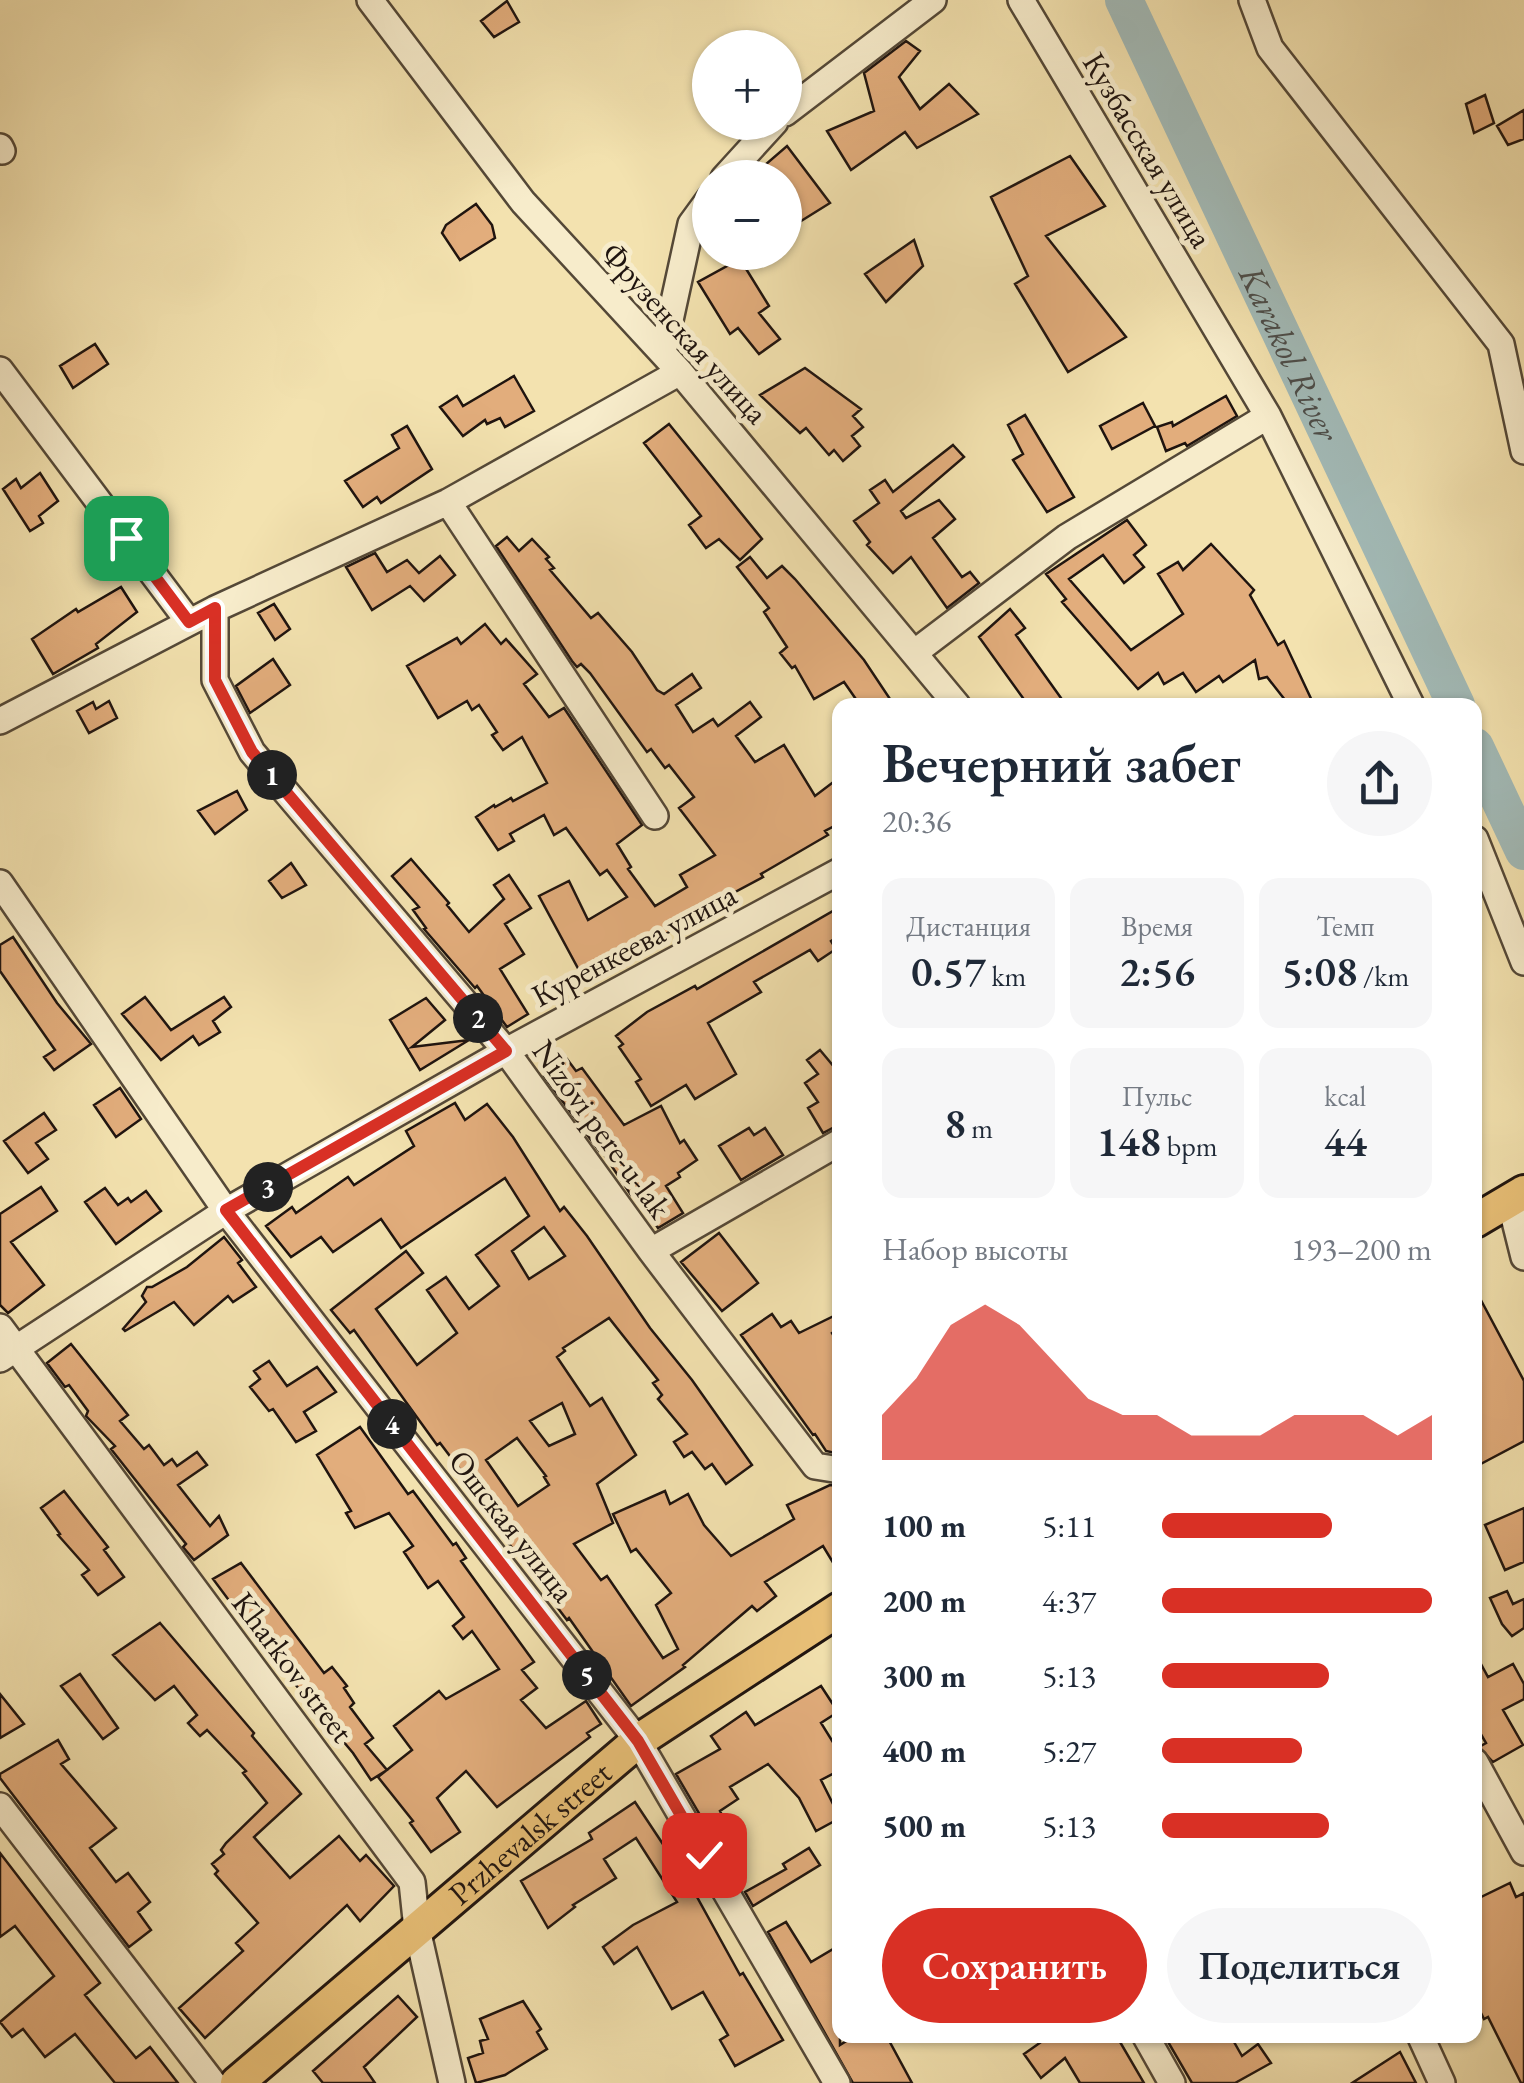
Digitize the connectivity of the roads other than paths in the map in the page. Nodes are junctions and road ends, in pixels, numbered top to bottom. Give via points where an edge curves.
1 (370, 0) edge
2 (933, 0) edge
3 (1021, 0) edge
4 (1252, 0) edge
5 (802, 100) edge
6 (759, 140) edge
7 (741, 160) edge
8 (692, 223) edge
9 (1513, 340) edge
10 (663, 352) junction
11 (0, 370) edge
12 (680, 372) junction
13 (1268, 416) junction
14 (1524, 451) edge
15 (448, 502) junction
16 (215, 608) junction
17 (189, 622) junction
18 (914, 653) junction
19 (952, 698) edge
20 (1409, 698) edge
21 (0, 721) edge
22 (654, 816) dead end
23 (1482, 856) edge
24 (832, 875) edge
25 (0, 884) edge
26 (1524, 962) edge
27 (506, 1051) junction
28 (832, 1147) edge
29 (1517, 1196) edge
30 (226, 1210) junction
31 (1482, 1217) edge
32 (651, 1251) junction
33 (1524, 1256) edge
34 (0, 1327) edge
35 (8, 1354) edge
36 (832, 1469) edge
37 (832, 1615) edge
38 (638, 1741) junction
39 (1482, 1775) edge
40 (0, 1806) edge
41 (1524, 1852) edge
42 (417, 1930) junction
43 (1149, 2043) edge
44 (1424, 2043) edge
45 (213, 2083) edge
46 (236, 2083) edge
47 (452, 2083) edge
48 (836, 2083) edge
49 (1172, 2083) edge
50 (1442, 2083) edge

1 - 10 street, Фрузенская улица via 523,202
2 - 5 street
3 - 13 street, Кузбасская улица
4 - 9 street via 1270,48
6 - 7 street
8 - 10 street
9 - 14 street
10 - 12 street, Фрузенская улица
11 - 17 street
12 - 15 street
12 - 18 street, Фрузенская улица
13 - 18 street via 1067,536
13 - 20 street, Кузбасская улица
15 - 16 street
15 - 22 street
16 - 17 street
16 - 27 street, Nizóvi pere-u-lak via 215,680 252,752
17 - 21 street
18 - 19 street, Фрузенская улица
23 - 26 street
24 - 27 street, Куренкеева улица
25 - 30 street, Ошская улица
27 - 30 street, Куренкеева улица
27 - 32 street, Nizóvi pere-u-lak
28 - 32 street
29 - 31 main road
29 - 33 street
30 - 35 street, Куренкеева улица
30 - 38 street, Ошская улица
32 - 36 street, Nizóvi pere-u-lak via 815,1466
34 - 35 street, Kharkov street
35 - 42 street, Kharkov street via 412,1882
37 - 38 main road, Przhevalsk street
38 - 42 main road, Przhevalsk street
38 - 48 street, Ошская улица
39 - 41 street
40 - 45 street
42 - 46 main road, Przhevalsk street
42 - 47 street, Kharkov street
43 - 49 street
44 - 50 street

